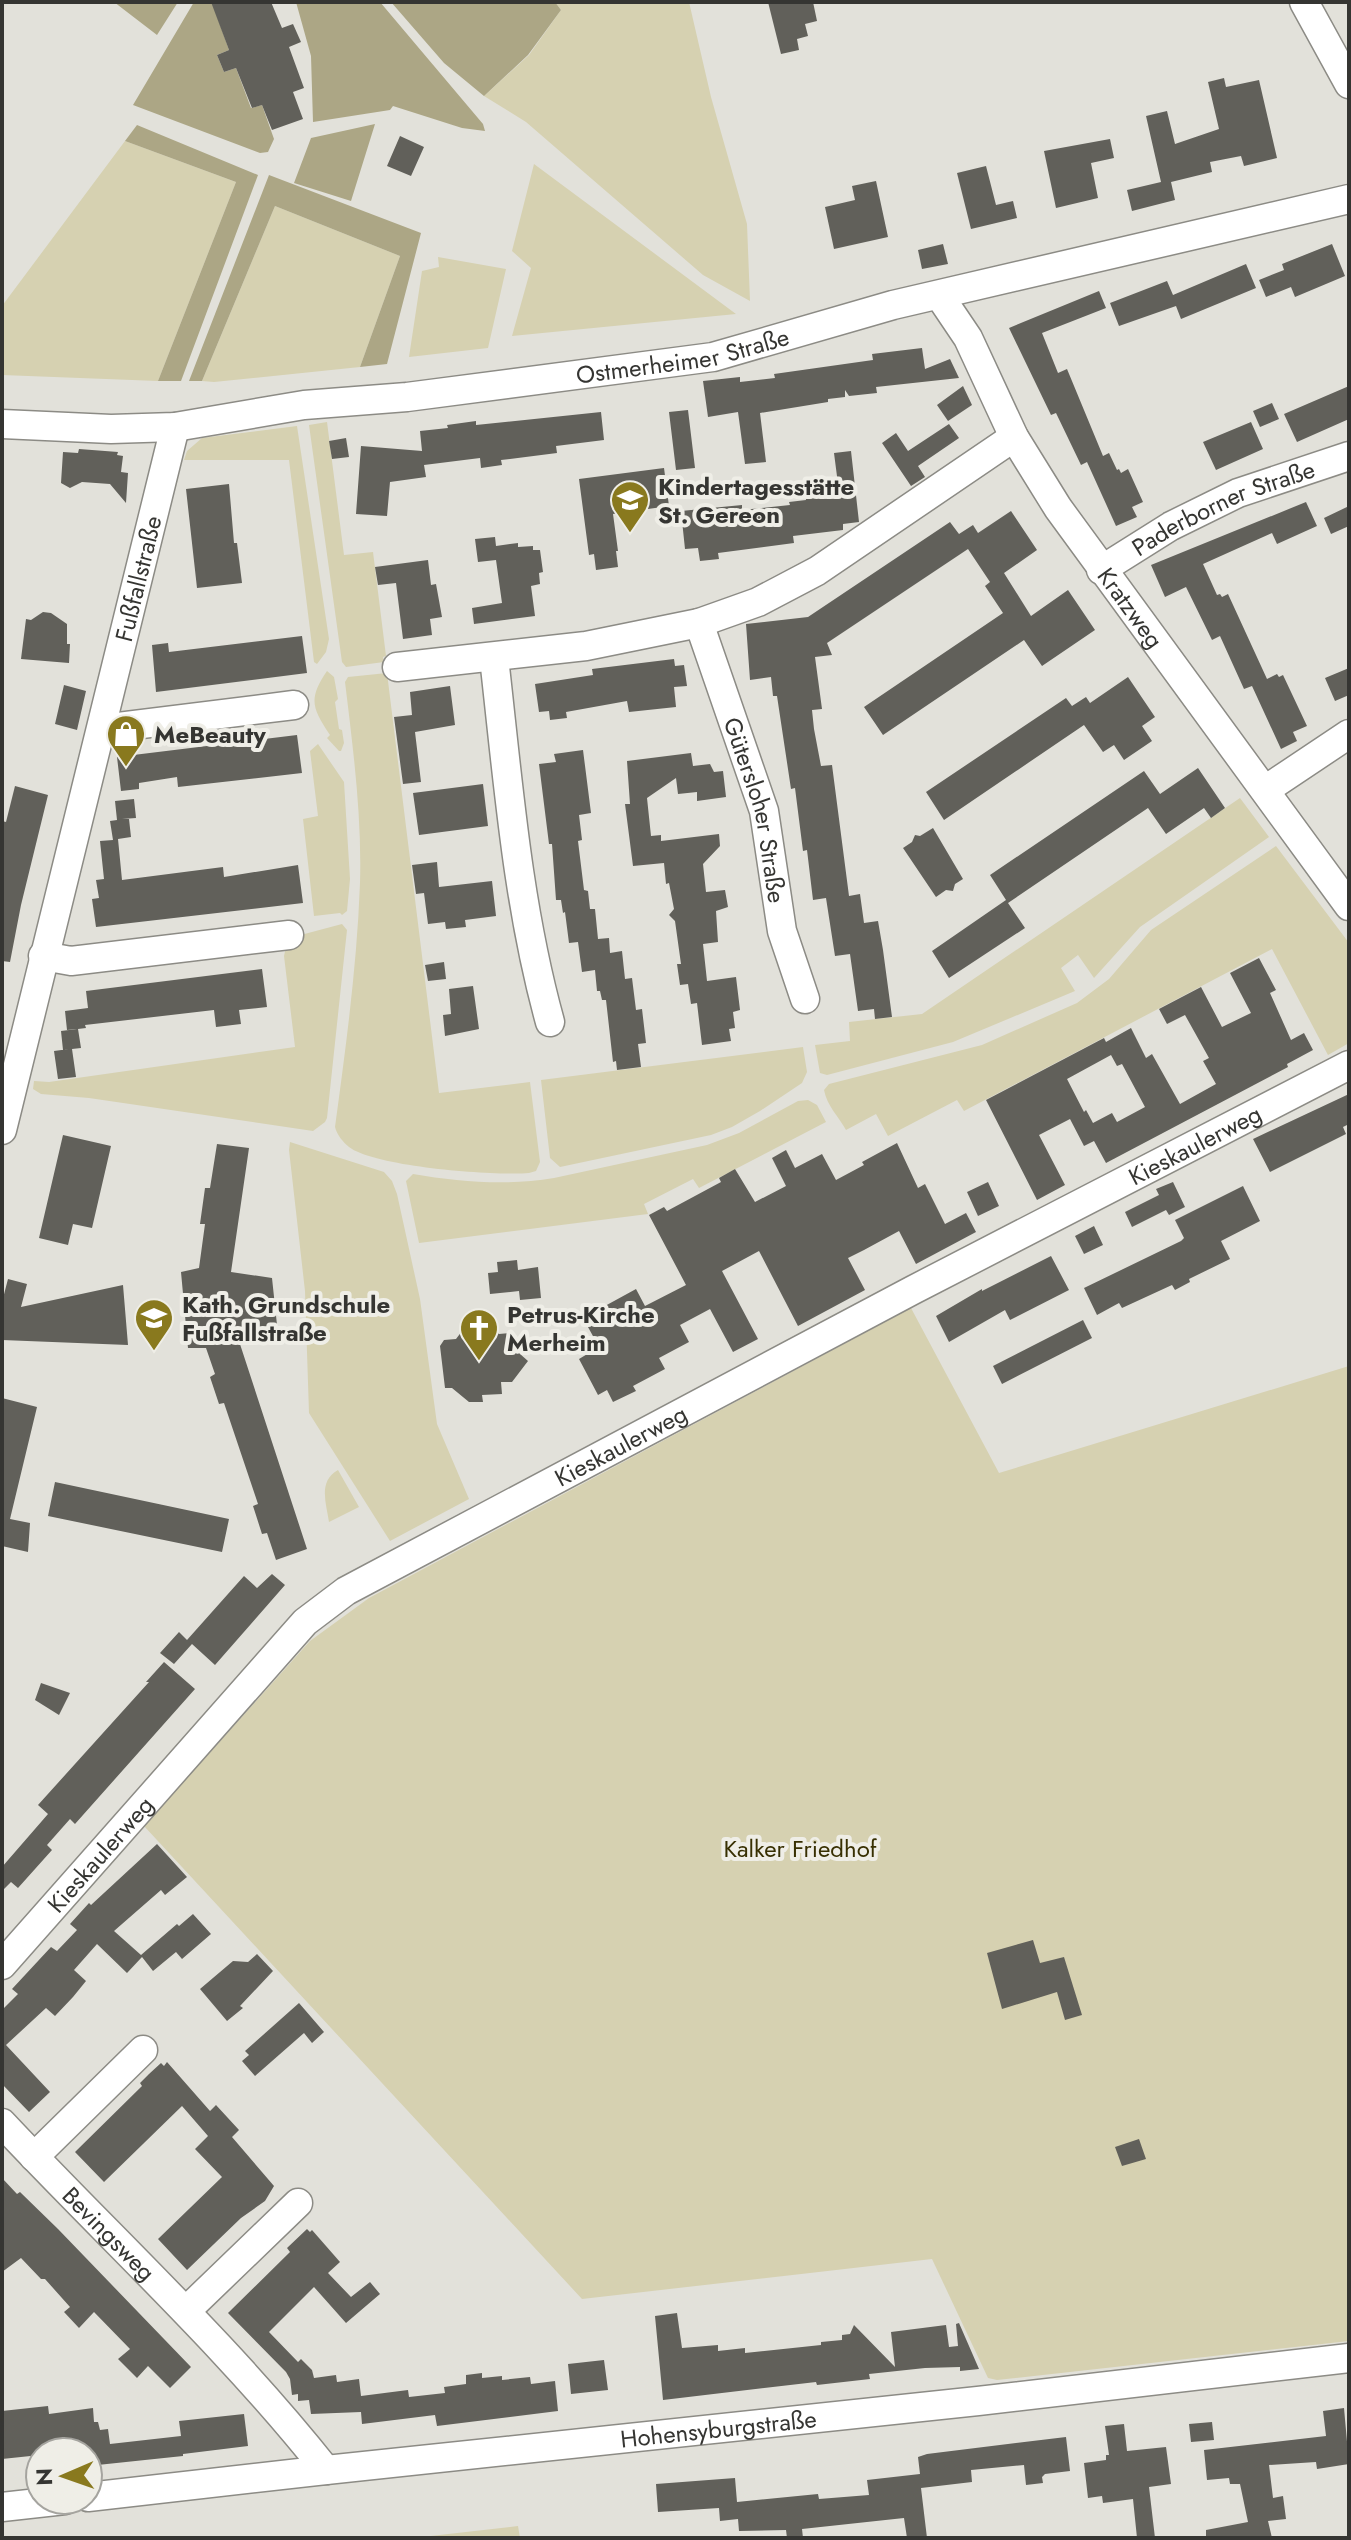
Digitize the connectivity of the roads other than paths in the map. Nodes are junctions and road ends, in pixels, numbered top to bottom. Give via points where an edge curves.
1 (1304, 2) edge
2 (1349, 84) edge
3 (1349, 199) edge
4 (939, 295) junction
5 (2, 424) edge
6 (175, 427) junction
7 (1014, 437) junction
8 (1349, 456) edge
9 (1101, 570) junction
10 (699, 623) junction
11 (494, 658) junction
12 (397, 667) dead end
13 (294, 705) dead end
14 (102, 729) junction
15 (1349, 734) edge
16 (1265, 790) junction
17 (1349, 906) edge
18 (289, 935) dead end
19 (43, 956) junction
20 (805, 999) dead end
21 (550, 1022) dead end
22 (1349, 1065) edge
23 (2, 1130) edge
24 (2, 1965) edge
25 (143, 2050) dead end
26 (2, 2123) edge
27 (34, 2157) junction
28 (298, 2203) dead end
29 (186, 2311) junction
30 (1349, 2358) edge
31 (326, 2470) junction
32 (104, 2495) edge
33 (24, 2505) edge
34 (2, 2507) edge

1 - 2 street
3 - 4 street, Ostmerheimer Straße
4 - 6 street, Ostmerheimer Straße via 713,357 407,397 304,405
4 - 7 street, Kratzweg via 968,338
5 - 6 street, Ostmerheimer Straße
6 - 14 street, Fußfallstraße
7 - 9 street, Kratzweg
7 - 10 street via 817,571 758,602
8 - 9 street, Paderborner Straße via 1238,493 1171,526
9 - 16 street, Kratzweg
10 - 11 street
10 - 20 street, Gütersloher Straße via 764,811 782,931
11 - 12 street
11 - 21 street via 519,875
13 - 14 street
14 - 19 street, Fußfallstraße
15 - 16 street
16 - 17 street, Kratzweg
18 - 19 street via 71,961
19 - 23 street, Fußfallstraße
22 - 24 street, Kieskaulerweg via 346,1591 305,1622
25 - 27 street
26 - 27 street, Bevingsweg
27 - 29 street, Bevingsweg
28 - 29 street
29 - 31 street, Bevingsweg via 277,2408
30 - 31 street, Hohensyburgstraße
31 - 32 street, Hohensyburgstraße
33 - 34 street

